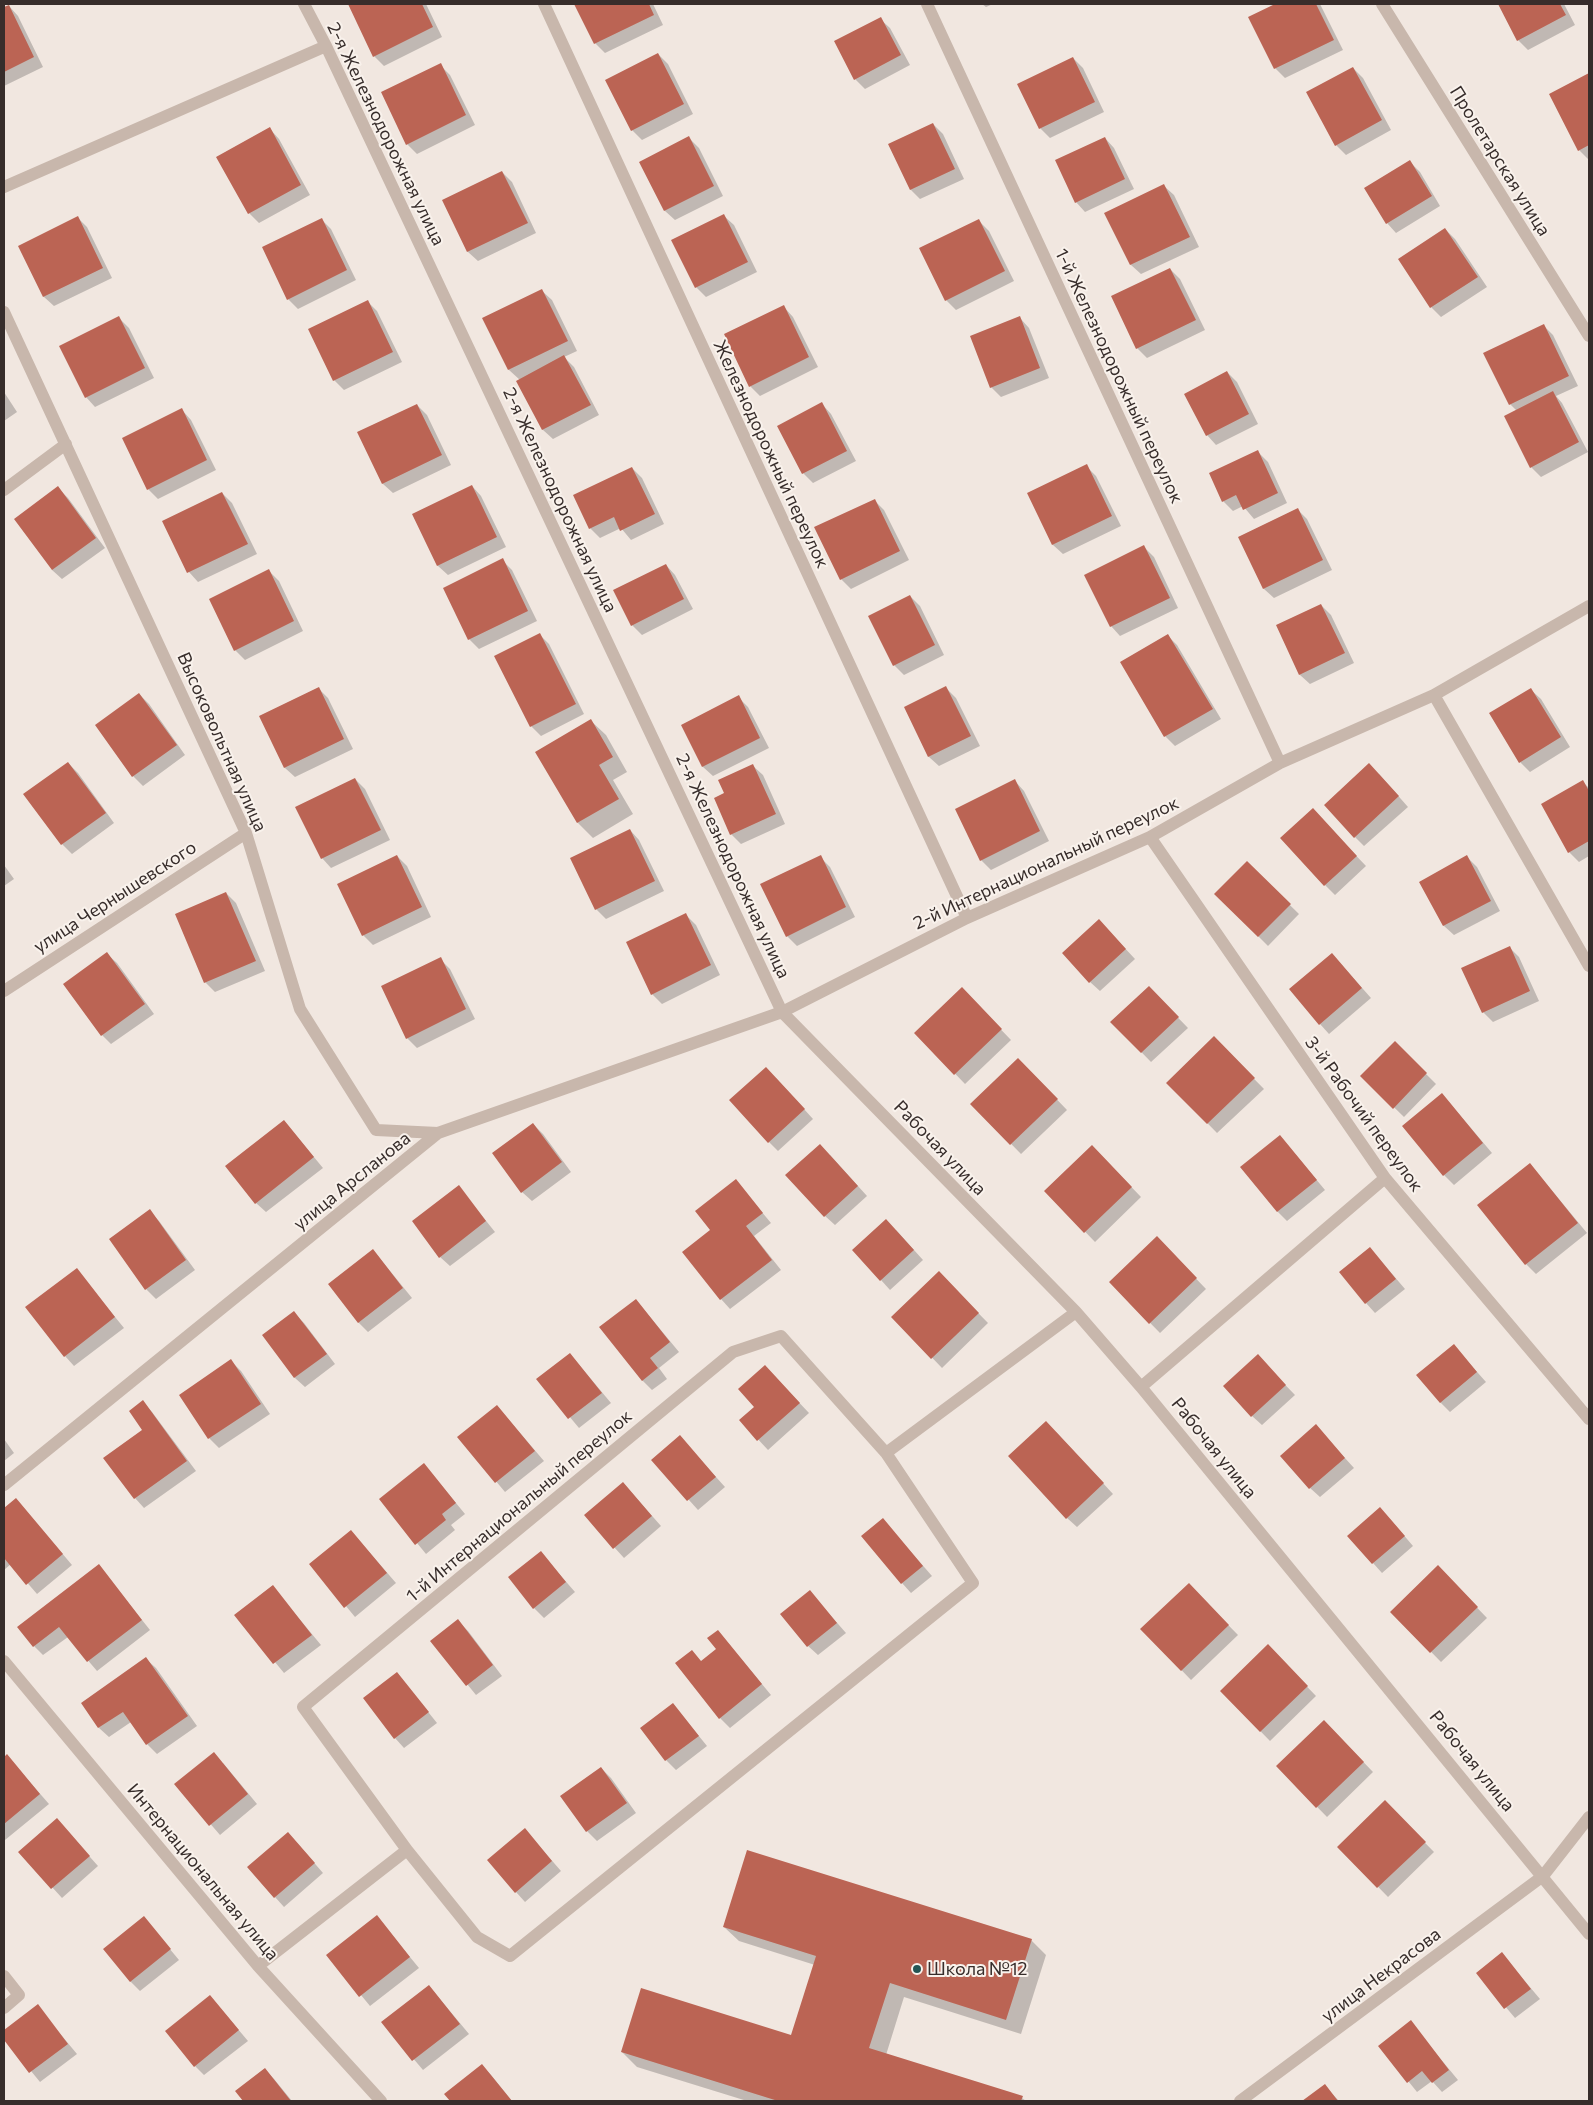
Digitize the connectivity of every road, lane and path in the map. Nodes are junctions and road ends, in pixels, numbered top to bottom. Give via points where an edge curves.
1 (304, 4) edge
2 (544, 4) edge
3 (927, 4) edge
4 (1382, 4) edge
5 (326, 46) junction
6 (4, 187) edge
7 (4, 312) edge
8 (1589, 336) edge
9 (66, 444) junction
10 (4, 490) edge
11 (1589, 606) edge
12 (1434, 695) junction
13 (1280, 763) junction
14 (246, 834) junction
15 (1150, 837) junction
16 (967, 918) junction
17 (1589, 966) edge
18 (4, 991) edge
19 (782, 1012) junction
20 (438, 1133) junction
21 (1385, 1178) junction
22 (1076, 1312) junction
23 (1141, 1387) junction
24 (1589, 1419) edge
25 (886, 1453) junction
26 (4, 1485) edge
27 (4, 1661) edge
28 (1589, 1817) edge
29 (407, 1850) junction
30 (1543, 1876) junction
31 (1589, 1934) edge
32 (258, 1966) junction
33 (4, 1976) edge
34 (4, 2008) edge
35 (381, 2101) edge
36 (1240, 2101) edge

1 - 5 street, 2-я Железнодорожная улица
2 - 16 street, Железнодорожный переулок
3 - 13 street, 1-й Железнодорожный переулок
4 - 8 street, Пролетарская улица
5 - 6 street
5 - 19 street, 2-я Железнодорожная улица
7 - 9 street, Высоковольтная улица
9 - 10 street
9 - 14 street, Высоковольтная улица
11 - 12 street, 2-й Интернациональный переулок
12 - 13 street, 2-й Интернациональный переулок
12 - 17 street
13 - 15 street, 2-й Интернациональный переулок
14 - 18 street, улица Чернышевского
14 - 20 street, Высоковольтная улица via 300,1009 376,1130
15 - 16 street, 2-й Интернациональный переулок
15 - 21 street, 3-й Рабочий переулок
16 - 19 street, 2-й Интернациональный переулок
19 - 20 street, улица Арсланова
19 - 22 street, Рабочая улица
20 - 26 street, улица Арсланова
21 - 23 street
21 - 24 street, 3-й Рабочий переулок
22 - 23 street, Рабочая улица
22 - 25 street
23 - 30 street, Рабочая улица
25 - 29 street, 1-й Интернациональный переулок via 973,1582 510,1956 477,1937
25 - 29 street, 1-й Интернациональный переулок via 781,1336 733,1352 303,1707
27 - 32 street, Интернациональная улица
28 - 30 street, улица Некрасова
29 - 32 street
30 - 31 street, Рабочая улица
30 - 36 street, улица Некрасова
32 - 35 street, Интернациональная улица
33 - 34 street via 19,1995

